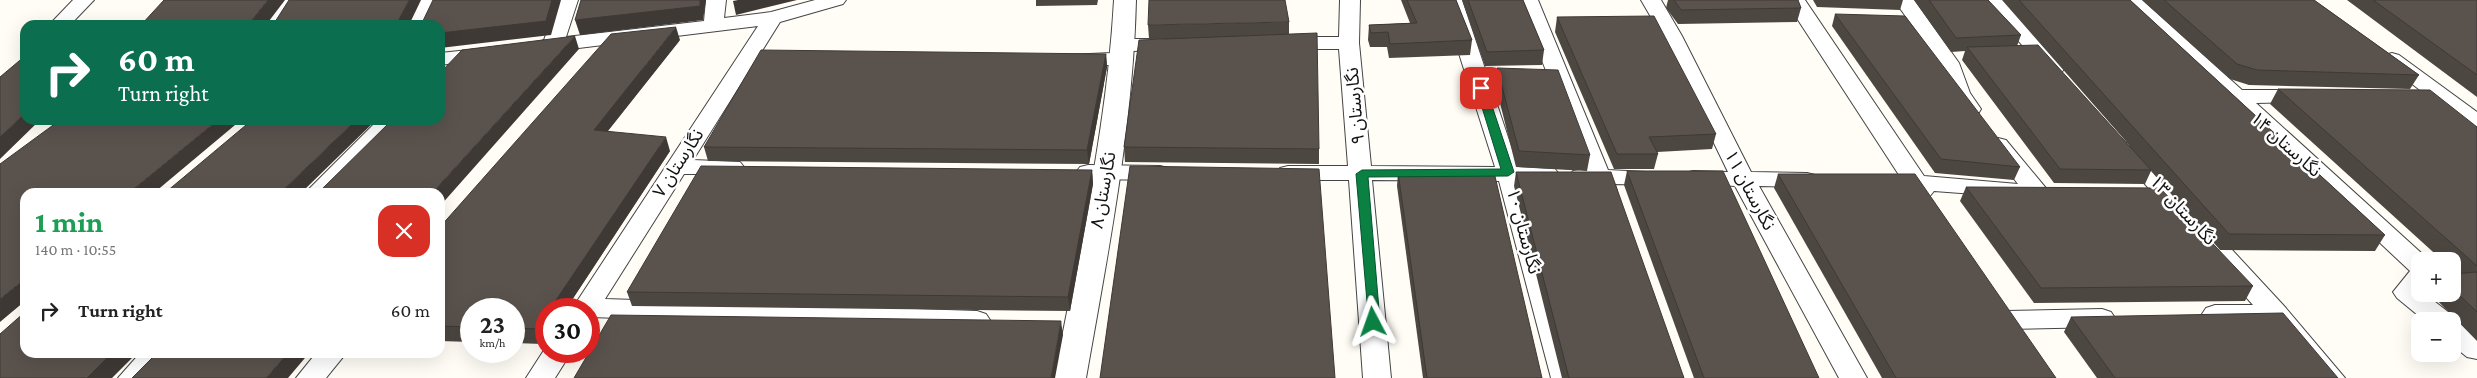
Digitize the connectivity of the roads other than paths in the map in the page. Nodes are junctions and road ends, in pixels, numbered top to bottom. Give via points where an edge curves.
1 (84, 0) edge
2 (292, 0) edge
3 (429, 0) edge
4 (568, 0) edge
5 (716, 0) edge
6 (836, 0) edge
7 (1125, 0) edge
8 (1350, 0) edge
9 (1452, 0) edge
10 (1528, 0) edge
11 (1651, 0) edge
12 (1795, 0) edge
13 (1904, 0) edge
14 (1992, 0) edge
15 (2131, 0) edge
16 (773, 18) junction
17 (64, 20) edge
18 (277, 20) edge
19 (418, 20) edge
20 (713, 26) junction
21 (1349, 43) junction
22 (1192, 44) edge
23 (1270, 44) edge
24 (553, 46) junction
25 (2376, 47) edge
26 (1122, 52) junction
27 (1052, 59) edge
28 (746, 60) junction
29 (805, 60) edge
30 (445, 63) edge
31 (2069, 86) edge
32 (2410, 95) edge
33 (2440, 95) junction
34 (2323, 96) edge
35 (2235, 97) junction
36 (2477, 123) edge
37 (386, 125) edge
38 (2114, 136) edge
39 (675, 167) junction
40 (754, 168) edge
41 (1068, 172) edge
42 (1108, 172) junction
43 (1508, 172) junction
44 (1186, 173) edge
45 (1264, 173) edge
46 (1362, 174) junction
47 (1600, 177) junction
48 (1743, 179) junction
49 (1829, 180) edge
50 (1867, 181) edge
51 (1915, 181) junction
52 (322, 188) edge
53 (2136, 193) edge
54 (2166, 193) junction
55 (1613, 213) edge
56 (1936, 214) edge
57 (2411, 258) edge
58 (2411, 286) edge
59 (2411, 296) edge
60 (592, 298) edge
61 (2418, 302) edge
62 (600, 308) edge
63 (2431, 312) edge
64 (2276, 313) junction
65 (2189, 315) edge
66 (2131, 317) edge
67 (1000, 321) edge
68 (2461, 337) edge
69 (2020, 342) edge
70 (2477, 350) edge
71 (152, 358) edge
72 (328, 358) edge
73 (550, 363) edge
74 (132, 378) edge
75 (310, 378) edge
76 (540, 378) edge
77 (1070, 378) edge
78 (1378, 378) edge
79 (1564, 378) edge
80 (1853, 378) edge
81 (2331, 378) edge

1 - 17 street
2 - 18 street
3 - 19 street
4 - 24 street
5 - 20 street
6 - 16 street
7 - 26 street, نگارستان ۸
8 - 21 street, نگارستان ۹
9 - 43 street, نگارستان ۱۰
10 - 47 street
11 - 48 street, نگارستان ۱۱
12 - 51 street
13 - 51 street via 1949,63 1959,93 1983,126 2047,192
14 - 31 street
15 - 35 street, نگارستان ۱۴
16 - 20 street
16 - 28 street, نگارستان ۷
20 - 24 street
21 - 23 street
21 - 46 street, نگارستان ۹
22 - 26 street
24 - 30 street
25 - 33 street
26 - 27 street
26 - 42 street, نگارستان ۸
28 - 29 street
28 - 39 street, نگارستان ۷
32 - 33 street
33 - 36 street
34 - 35 street
35 - 57 street, نگارستان ۱۴
37 - 52 street
38 - 54 street, نگارستان ۱۳
39 - 40 street
39 - 60 street, نگارستان ۷
41 - 42 street
42 - 44 street
42 - 77 street, نگارستان ۸ via 1069,323
43 - 46 street
43 - 47 street
43 - 79 street, نگارستان ۱۰
45 - 46 street
46 - 78 street, نگارستان ۹
47 - 48 street
47 - 55 street
48 - 49 street
48 - 80 street, نگارستان ۱۱
50 - 51 street
51 - 56 street
53 - 54 street
54 - 64 street, نگارستان ۱۳
58 - 59 street via 2406,292
61 - 63 street
62 - 67 street
64 - 65 street
64 - 81 street, نگارستان ۱۳
66 - 69 street via 2000,312
68 - 70 street
71 - 74 street
72 - 75 street
73 - 76 street

